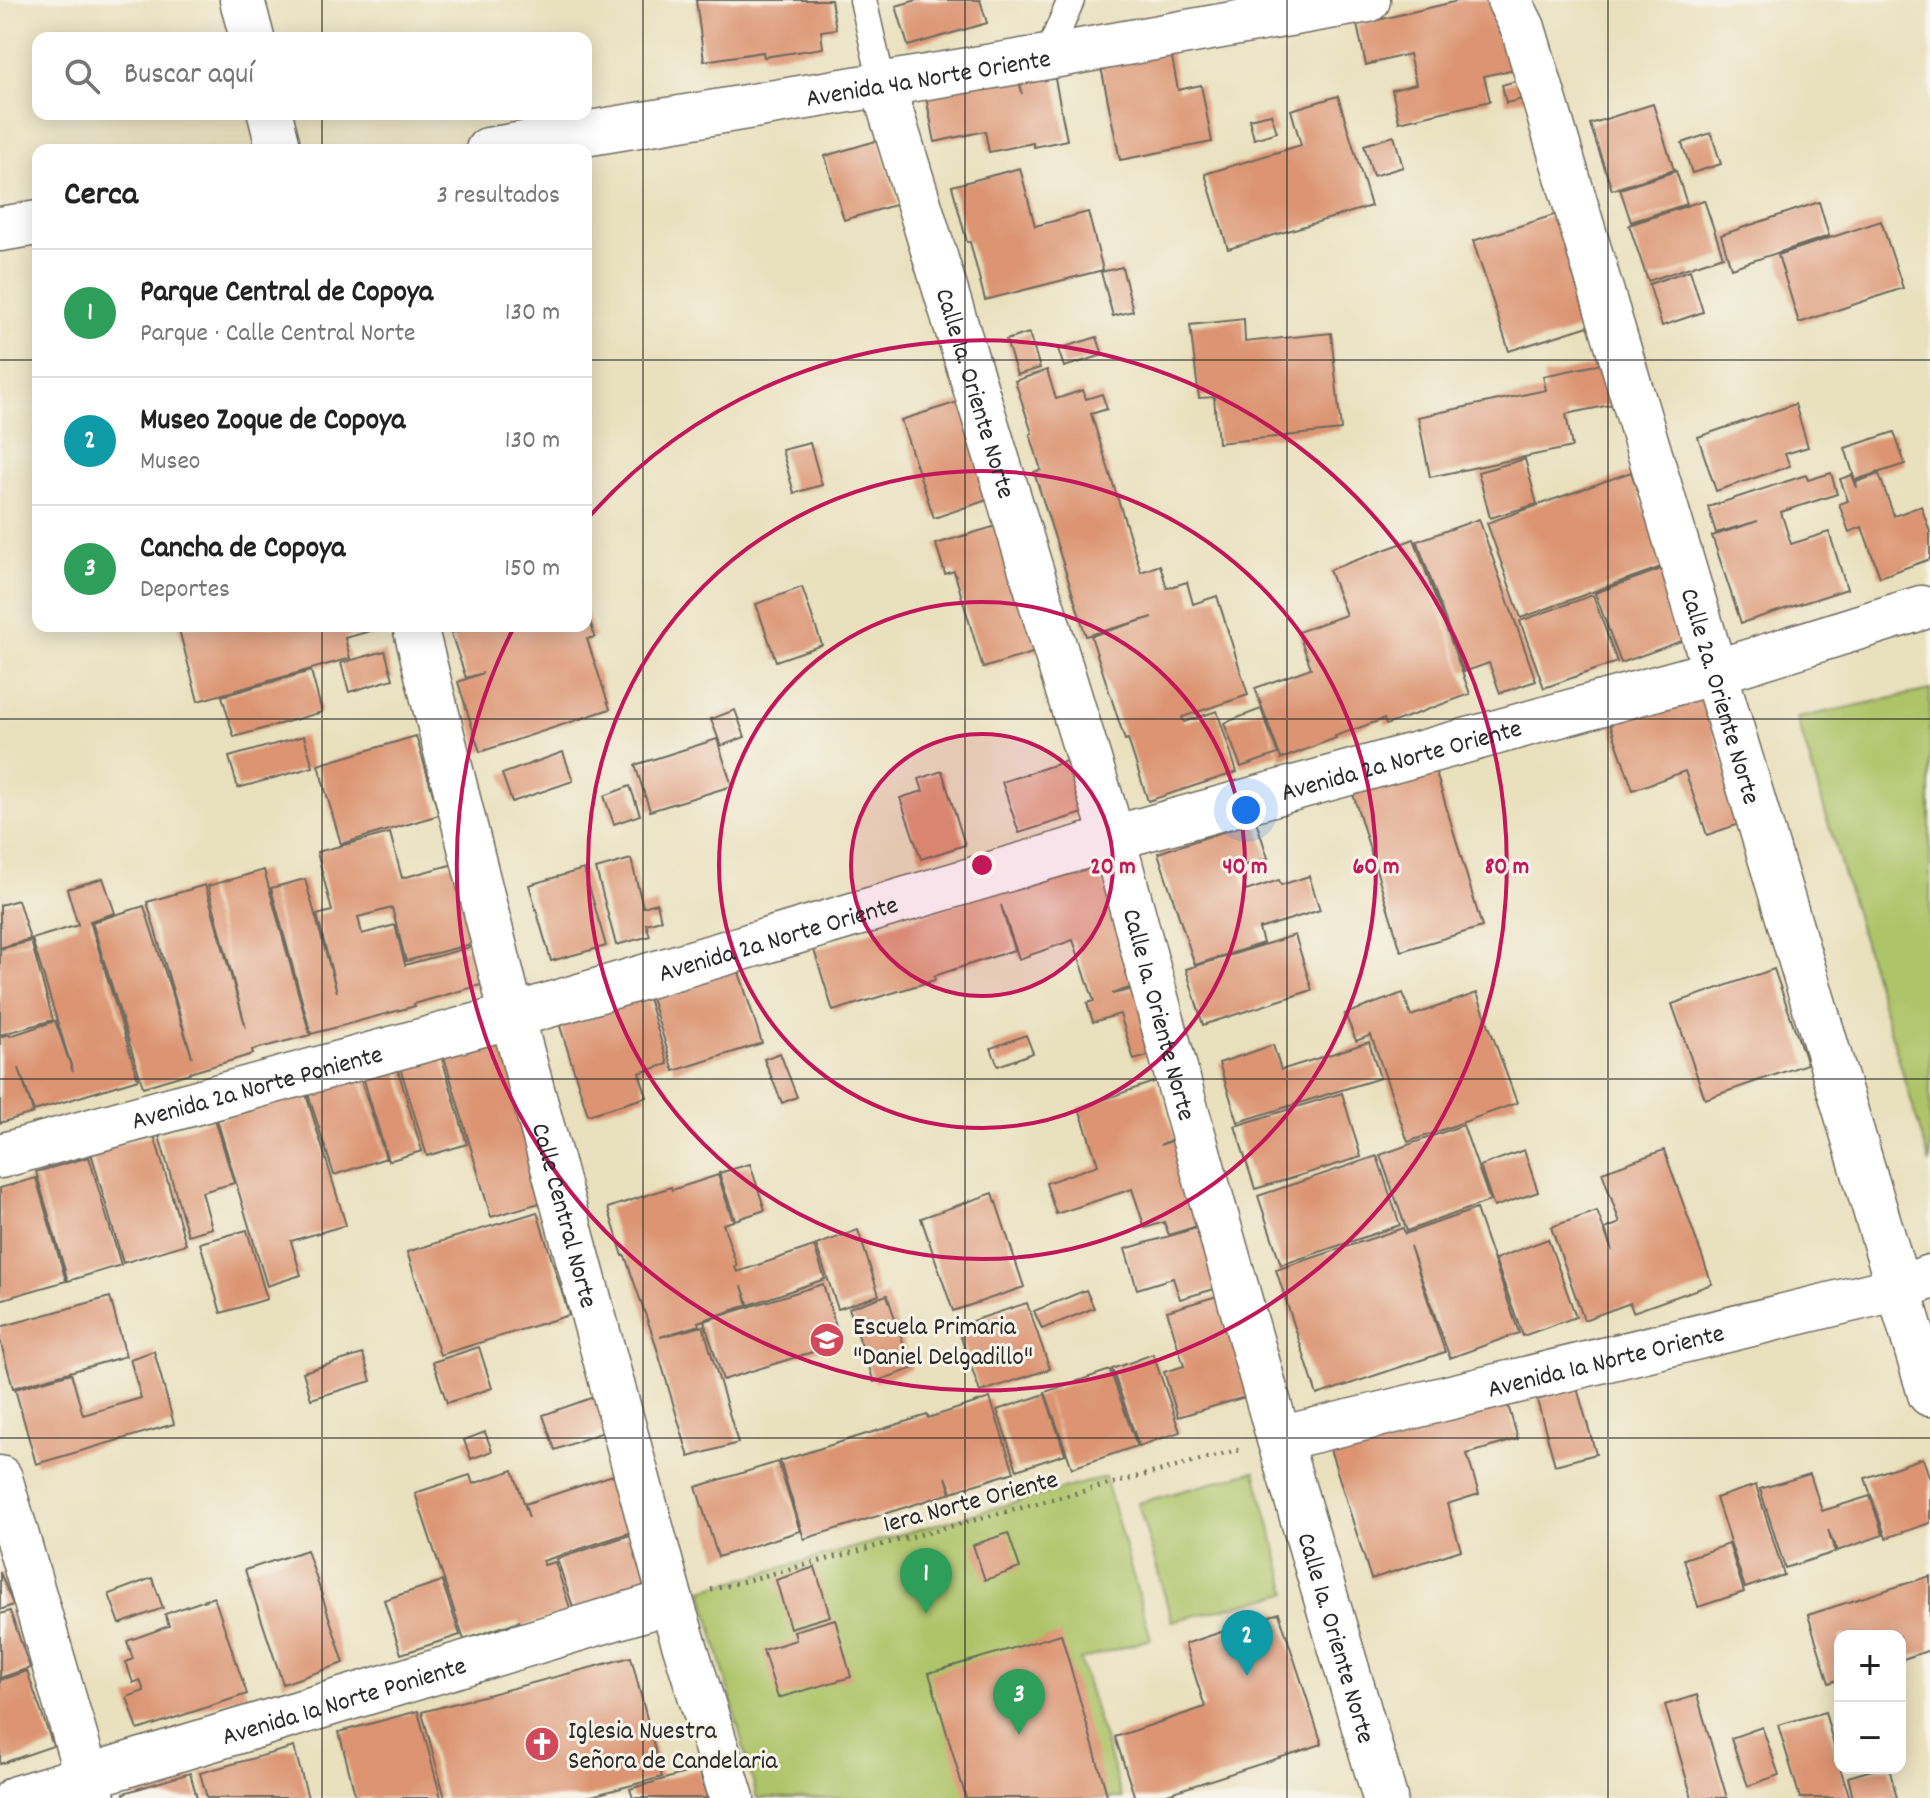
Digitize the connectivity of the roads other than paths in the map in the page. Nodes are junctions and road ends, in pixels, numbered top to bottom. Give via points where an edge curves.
1 (242, 0) edge
2 (863, 0) edge
3 (1071, 0) edge
4 (1368, 0) edge
5 (1509, 0) edge
6 (250, 32) edge
7 (1047, 57) junction
8 (882, 83) junction
9 (272, 120) edge
10 (278, 144) edge
11 (523, 144) edge
12 (32, 224) edge
13 (0, 229) edge
14 (1921, 608) dead end
15 (416, 632) edge
16 (1715, 672) junction
17 (1113, 838) junction
18 (512, 1016) junction
19 (0, 1156) edge
20 (1915, 1282) edge
21 (1930, 1394) edge
22 (1279, 1439) junction
23 (0, 1478) edge
24 (671, 1601) junction
25 (90, 1788) edge
26 (16, 1798) edge
27 (732, 1798) edge
28 (1385, 1798) edge

1 - 6 street
2 - 8 lane, Calle 1a. Oriente Norte
3 - 7 lane
4 - 7 street, Avenida 4a Norte Oriente
5 - 16 street, Calle 2a. Oriente Norte via 1523,28
7 - 8 street, Avenida 4a Norte Oriente
8 - 11 street, Avenida 4a Norte Oriente
8 - 17 street, Calle 1a. Oriente Norte
9 - 10 street
12 - 13 street
14 - 16 street, Avenida 2a Norte Oriente
15 - 18 street, Calle Central Norte
16 - 17 street, Avenida 2a Norte Oriente
16 - 20 street, Calle 2a. Oriente Norte
17 - 18 street, Avenida 2a Norte Oriente
17 - 22 street, Calle 1a. Oriente Norte
18 - 19 street, Avenida 2a Norte Poniente
18 - 24 street, Calle Central Norte
20 - 21 street, Calle 2a. Oriente Norte
20 - 22 street, Avenida 1a Norte Oriente
22 - 28 street, Calle 1a. Oriente Norte
23 - 25 street
24 - 25 street, Avenida 1a Norte Poniente
24 - 27 street, Calle Central Norte
25 - 26 street, Avenida 1a Norte Poniente

